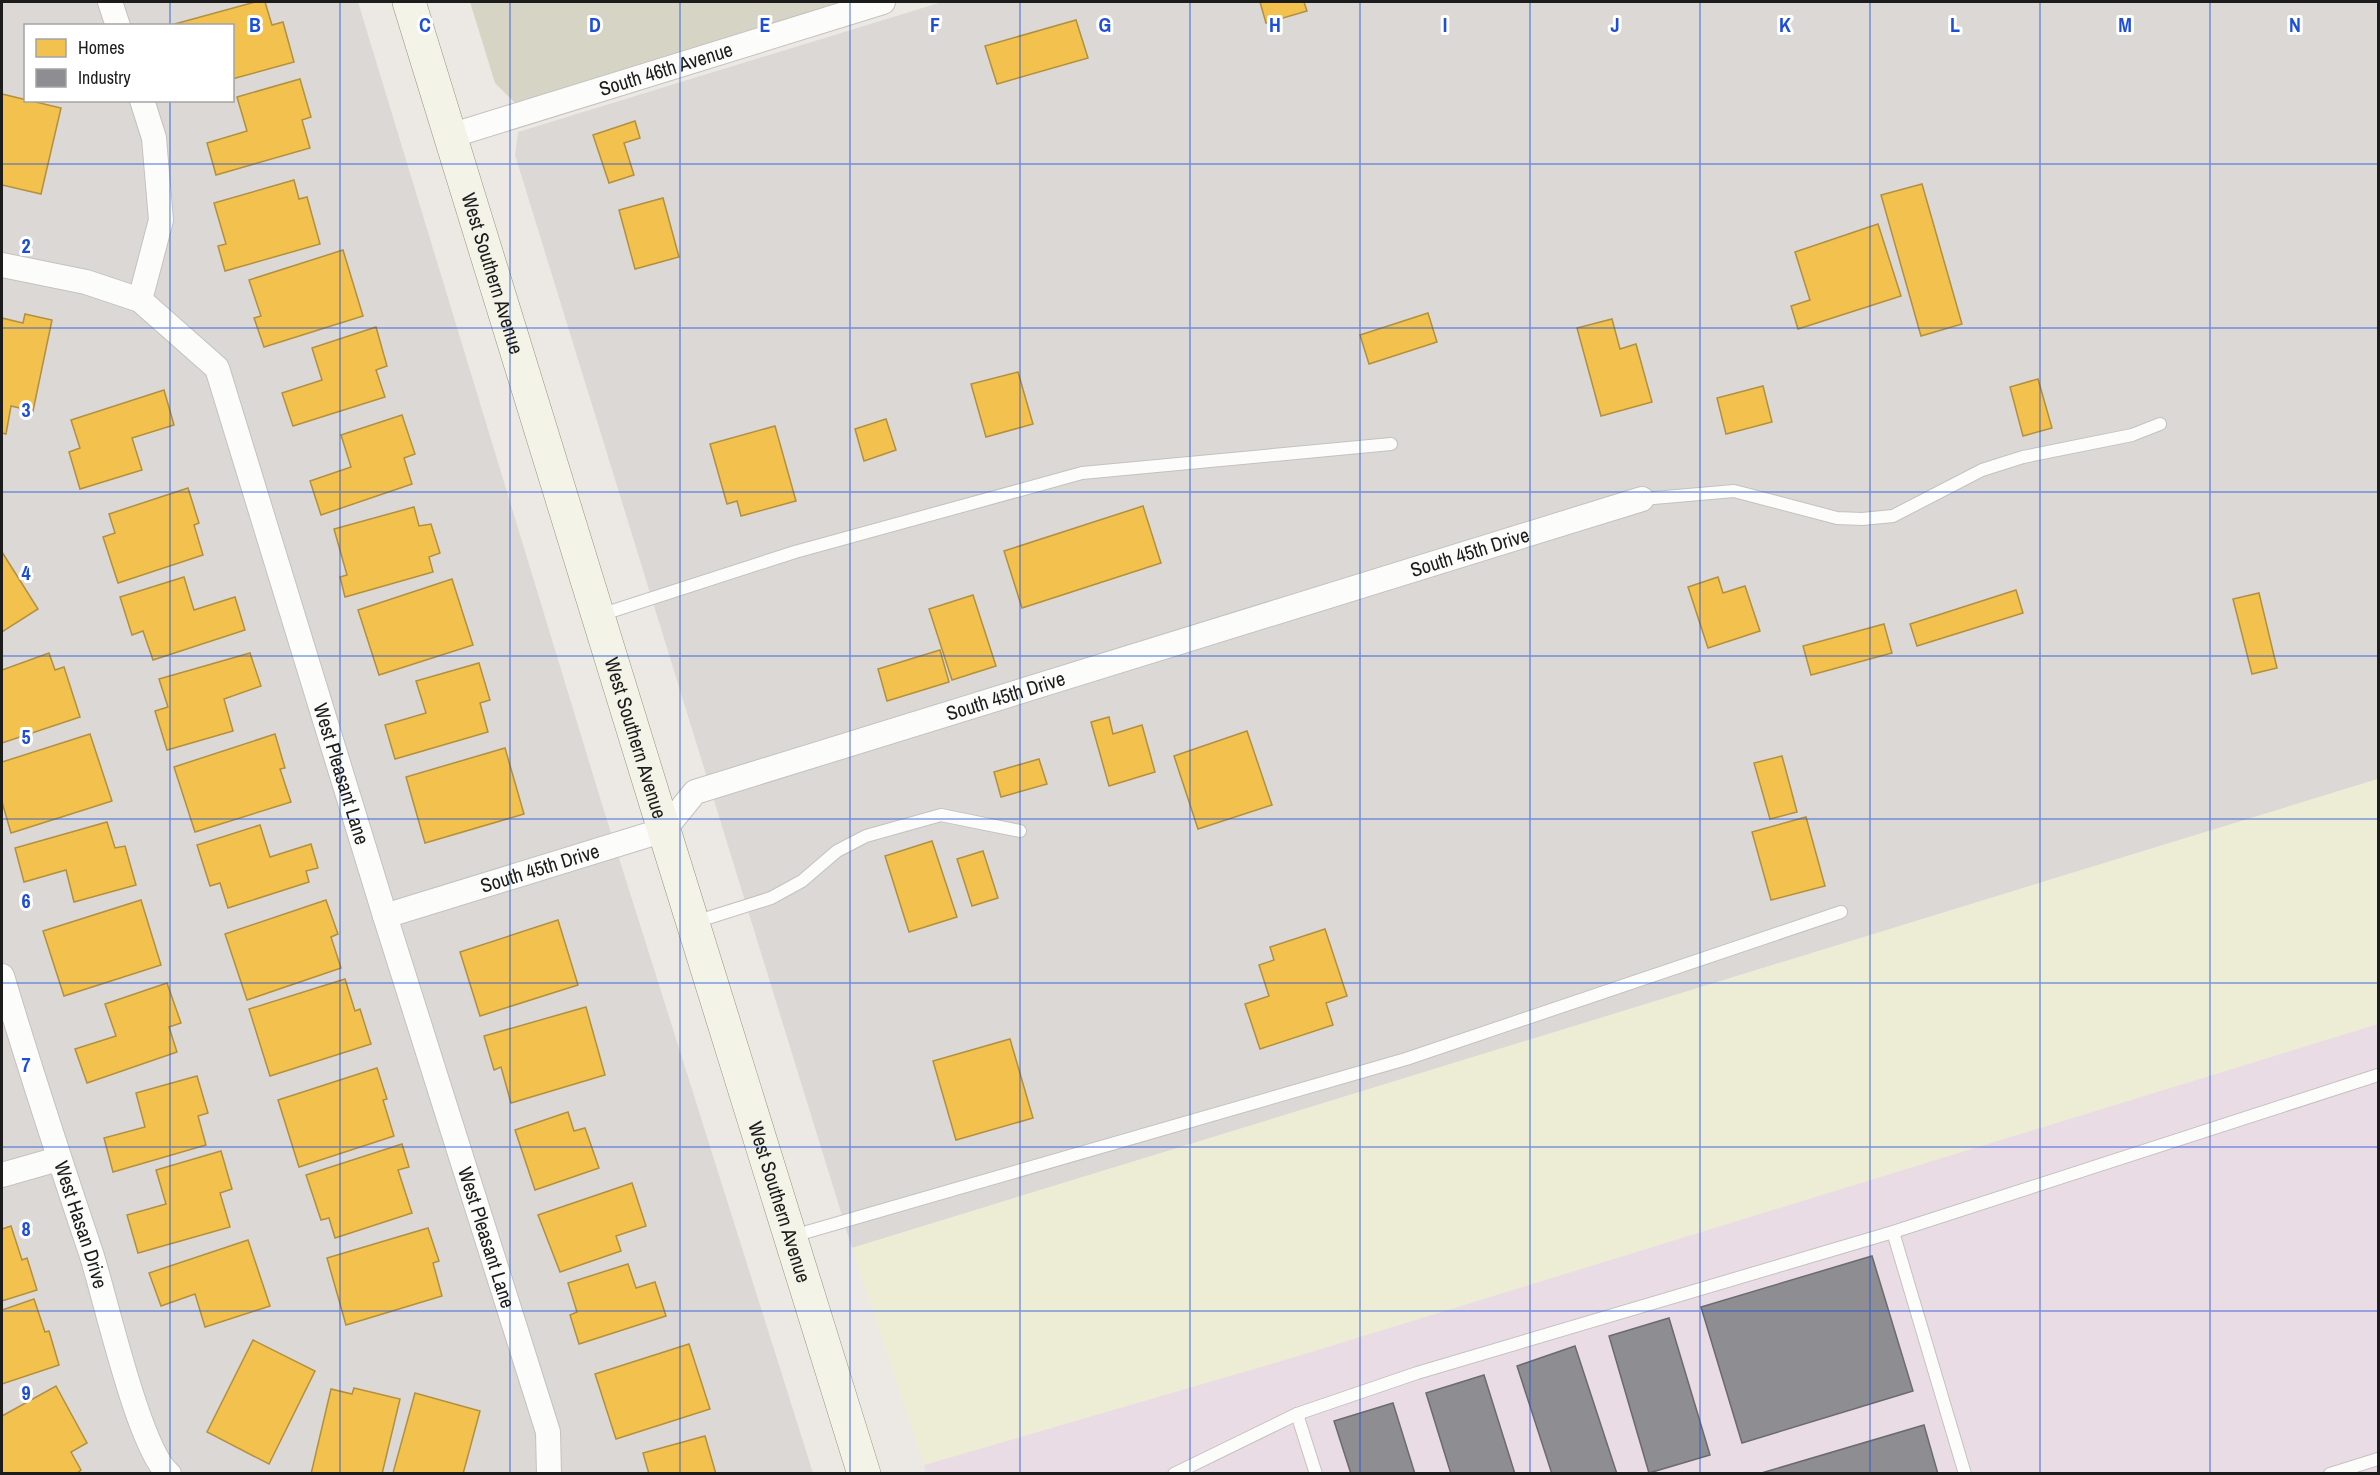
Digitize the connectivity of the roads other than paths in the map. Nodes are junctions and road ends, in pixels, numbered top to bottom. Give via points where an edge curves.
1 (110, 2) edge
2 (410, 2) edge
3 (883, 2) edge
4 (117, 24) edge
5 (143, 102) edge
6 (450, 136) junction
7 (2, 265) edge
8 (140, 300) junction
9 (2160, 424) dead end
10 (1391, 444) dead end
11 (1641, 499) joint
12 (598, 615) junction
13 (664, 830) junction
14 (1020, 831) dead end
15 (1841, 912) dead end
16 (385, 916) junction
17 (694, 923) junction
18 (2, 976) edge
19 (2379, 1075) edge
20 (58, 1159) junction
21 (2, 1175) edge
22 (1893, 1232) junction
23 (792, 1236) junction
24 (1297, 1414) junction
25 (2379, 1459) edge
26 (167, 1472) edge
27 (549, 1473) edge
28 (864, 1473) edge
29 (1174, 1473) edge
30 (1316, 1473) edge
31 (1965, 1473) edge
32 (2330, 1473) edge

1 - 4 street
2 - 6 main road, West Southern Avenue
3 - 6 street, South 46th Avenue
5 - 8 street via 154,138 161,220
6 - 12 main road, West Southern Avenue
7 - 8 street via 86,282
8 - 16 street, West Pleasant Lane via 217,368
9 - 11 lane via 2132,435 2070,446 1982,470 1893,516 1837,518 1734,491
10 - 12 lane via 1082,473 795,552
11 - 13 street, South 45th Drive via 695,792
12 - 13 main road, West Southern Avenue
13 - 16 street, South 45th Drive
13 - 17 main road, West Southern Avenue
14 - 17 lane via 940,815 866,836 837,851 802,881 771,898
15 - 23 lane via 1406,1059
16 - 27 street, West Pleasant Lane via 548,1431
17 - 23 main road, West Southern Avenue
18 - 20 street, West Hasan Drive
19 - 22 lane
20 - 21 street
20 - 26 street, West Hasan Drive via 144,1432
22 - 24 lane via 1417,1373
22 - 31 lane
23 - 28 main road, West Southern Avenue
24 - 29 lane
24 - 30 lane
25 - 32 lane

